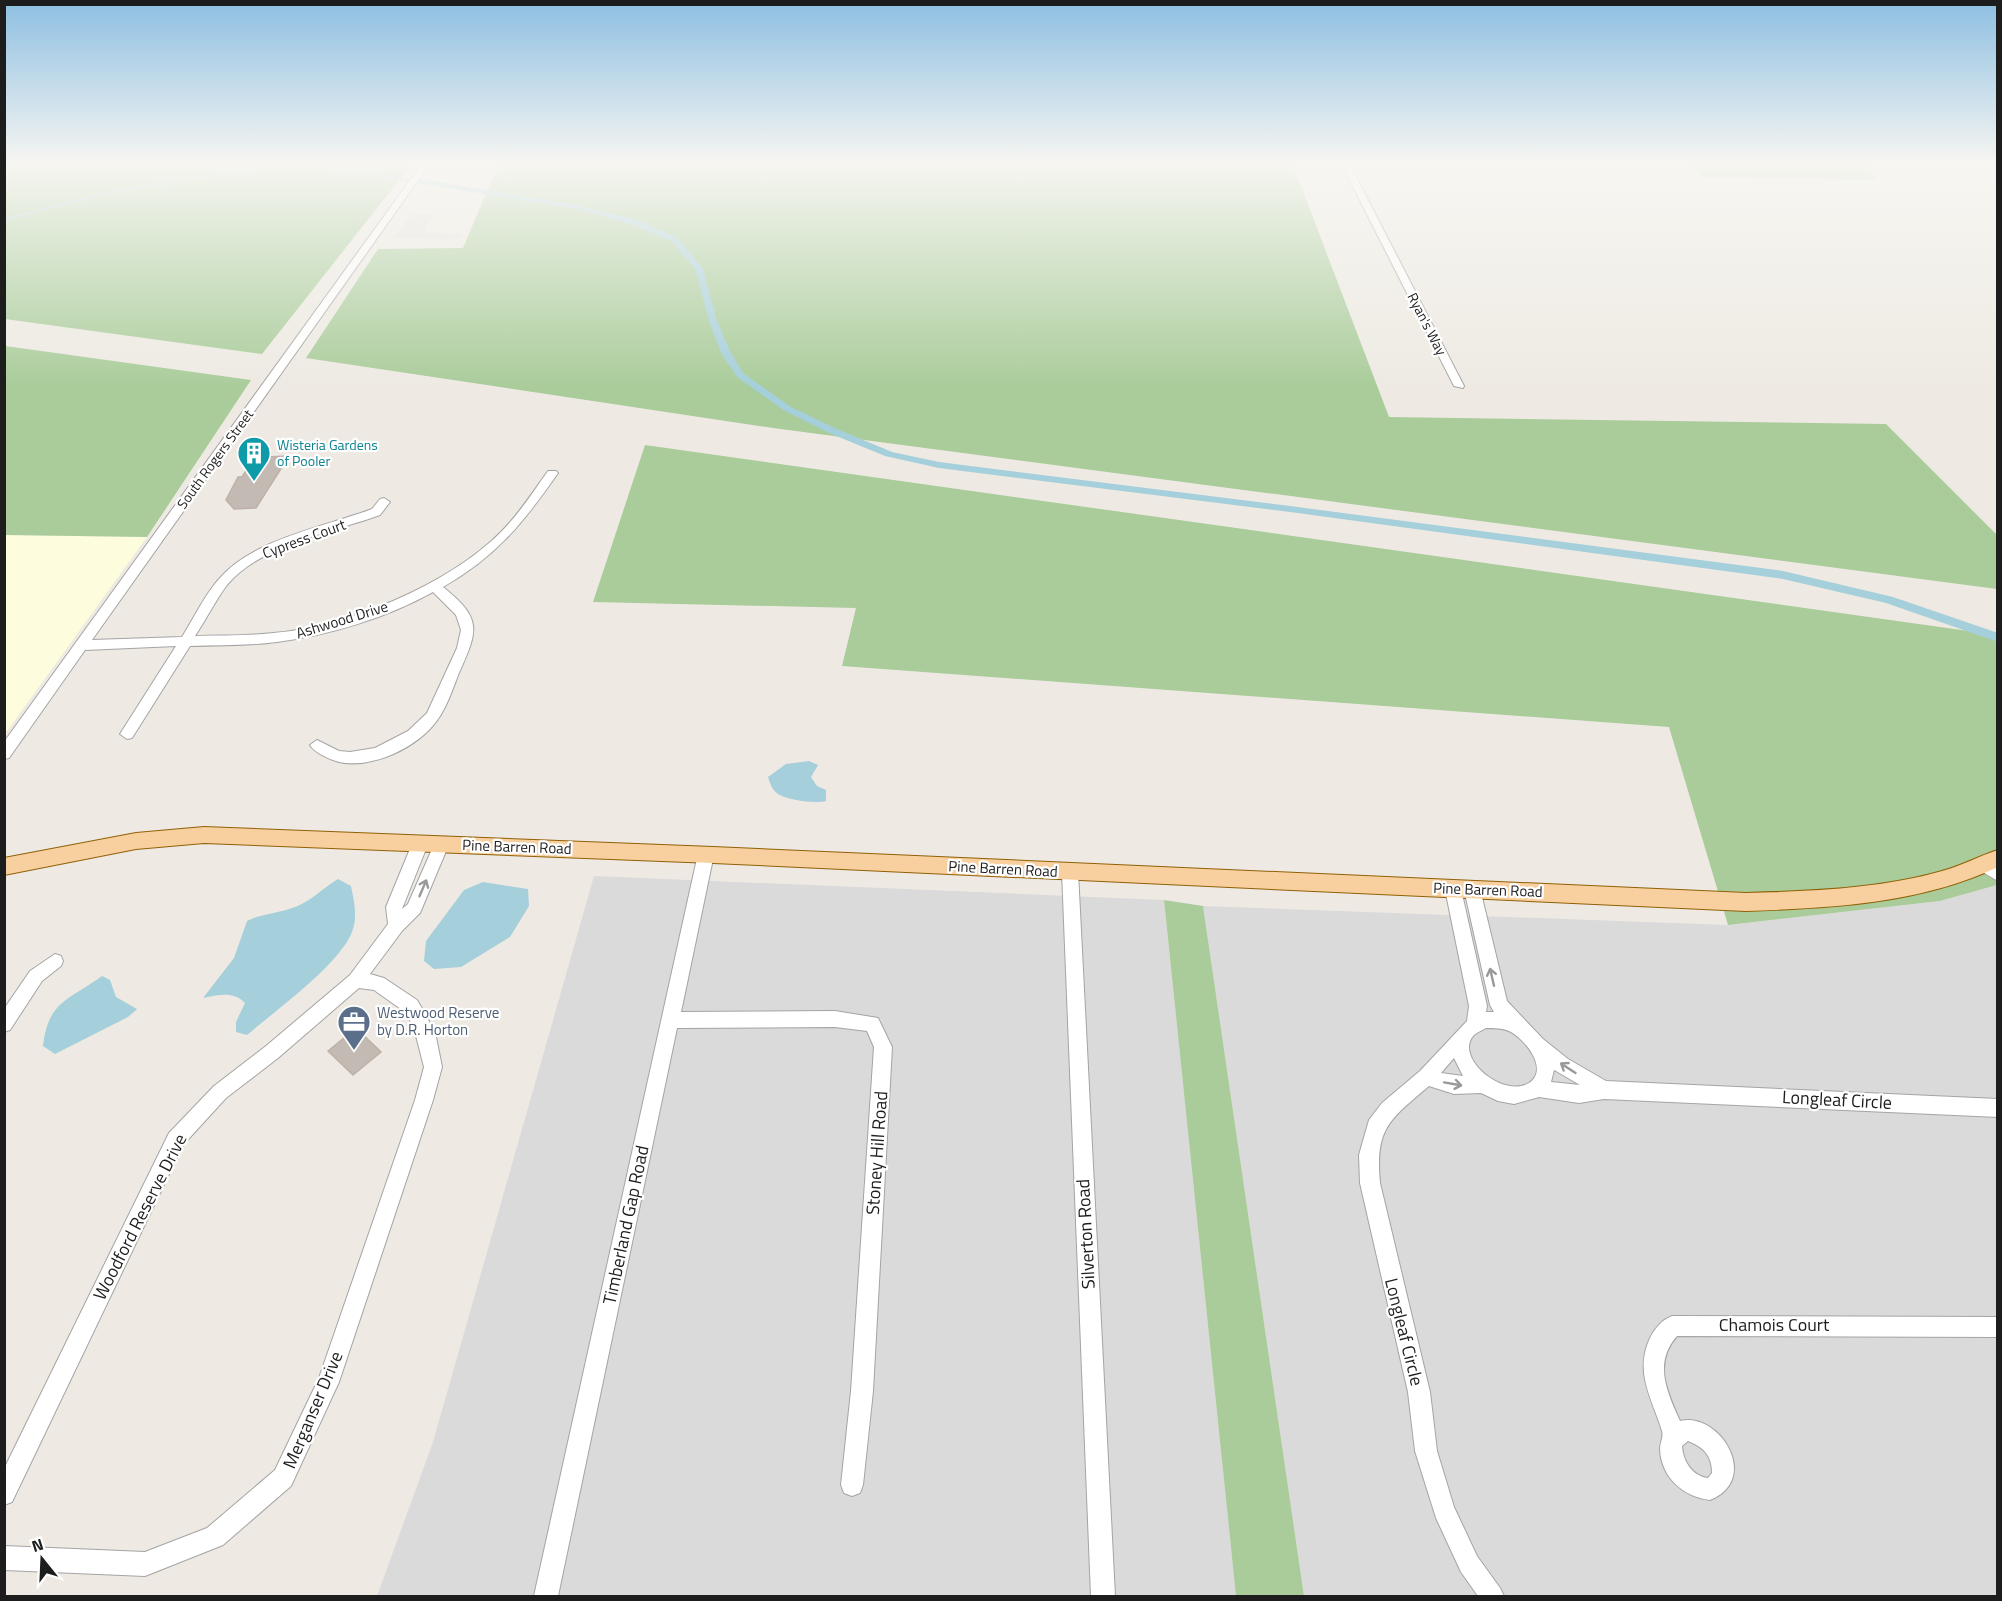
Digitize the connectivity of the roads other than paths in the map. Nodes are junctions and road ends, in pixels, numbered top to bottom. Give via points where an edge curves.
1 (371, 240) edge
2 (1384, 240) edge
3 (1459, 386) dead end
4 (552, 473) dead end
5 (384, 502) dead end
6 (434, 586) junction
7 (187, 641) junction
8 (81, 645) junction
9 (128, 734) dead end
10 (317, 745) dead end
11 (4, 754) edge
12 (420, 844) junction
13 (441, 844) junction
14 (706, 855) junction
15 (1993, 866) edge
16 (4, 867) edge
17 (1070, 872) junction
18 (1462, 889) junction
19 (396, 926) junction
20 (55, 961) dead end
21 (356, 980) junction
22 (670, 1020) junction
23 (4, 1024) edge
24 (1518, 1027) junction
25 (1469, 1030) junction
26 (1535, 1041) junction
27 (1426, 1077) junction
28 (1482, 1084) junction
29 (1536, 1088) junction
30 (1604, 1090) junction
31 (1998, 1108) edge
32 (1998, 1327) edge
33 (1675, 1436) dead end
34 (852, 1485) dead end
35 (4, 1494) edge
36 (4, 1558) edge
37 (546, 1596) edge
38 (1103, 1596) edge
39 (1492, 1596) edge

1 - 8 street, South Rogers Street
2 - 3 street, Ryan's Way
4 - 6 street, Ashwood Drive via 501,540
5 - 7 street, Cypress Court via 376,512 262,552 236,568
6 - 7 street, Ashwood Drive via 366,615 303,633 252,640
6 - 10 street via 462,614 467,639 434,715 411,737 383,751 336,756
7 - 8 street, Ashwood Drive
7 - 9 street, Cypress Court
8 - 11 street, South Rogers Street
12 - 13 main road, Pine Barren Road
12 - 16 main road, Pine Barren Road via 204,835 136,841
12 - 19 street via 394,907
13 - 14 main road, Pine Barren Road
19 -> 13 street, Woodford Reserve Drive via 414,908
14 - 17 main road, Pine Barren Road
14 - 22 street, Timberland Gap Road
15 - 18 main road, Pine Barren Road via 1934,882 1846,897 1799,900 1746,902
17 - 18 main road, Pine Barren Road
17 - 38 street, Silverton Road
24 -> 18 street, Longleaf Circle via 1499,1005
18 - 25 street, Longleaf Circle via 1478,1006
19 - 21 street, Woodford Reserve Drive
20 - 23 street via 36,976
21 - 35 street, Woodford Reserve Drive via 220,1092 176,1139
21 - 36 street, Merganser Drive via 378,983 411,1006 428,1037 433,1067 328,1382 283,1478 215,1537 145,1564
22 - 34 street, Stoney Hill Road via 836,1019 872,1024 883,1047 862,1391
22 - 37 street, Timberland Gap Road
24 - 25 street, Longleaf Circle via 1495,1020
24 - 26 street, Longleaf Circle
25 - 27 street, Longleaf Circle
25 - 28 street, Longleaf Circle via 1461,1048 1463,1061
26 - 29 street, Longleaf Circle via 1546,1067
30 -> 26 street, Longleaf Circle via 1562,1065
27 -> 28 street, Longleaf Circle via 1454,1085
27 - 39 street, Longleaf Circle via 1388,1109 1376,1126 1368,1155 1370,1183 1419,1392 1426,1451 1444,1510 1469,1564
28 - 29 street, Longleaf Circle via 1507,1095
29 - 30 street, Longleaf Circle via 1581,1094
30 - 31 street, Longleaf Circle
32 - 33 street, Chamois Court via 1672,1326 1652,1351 1652,1377

